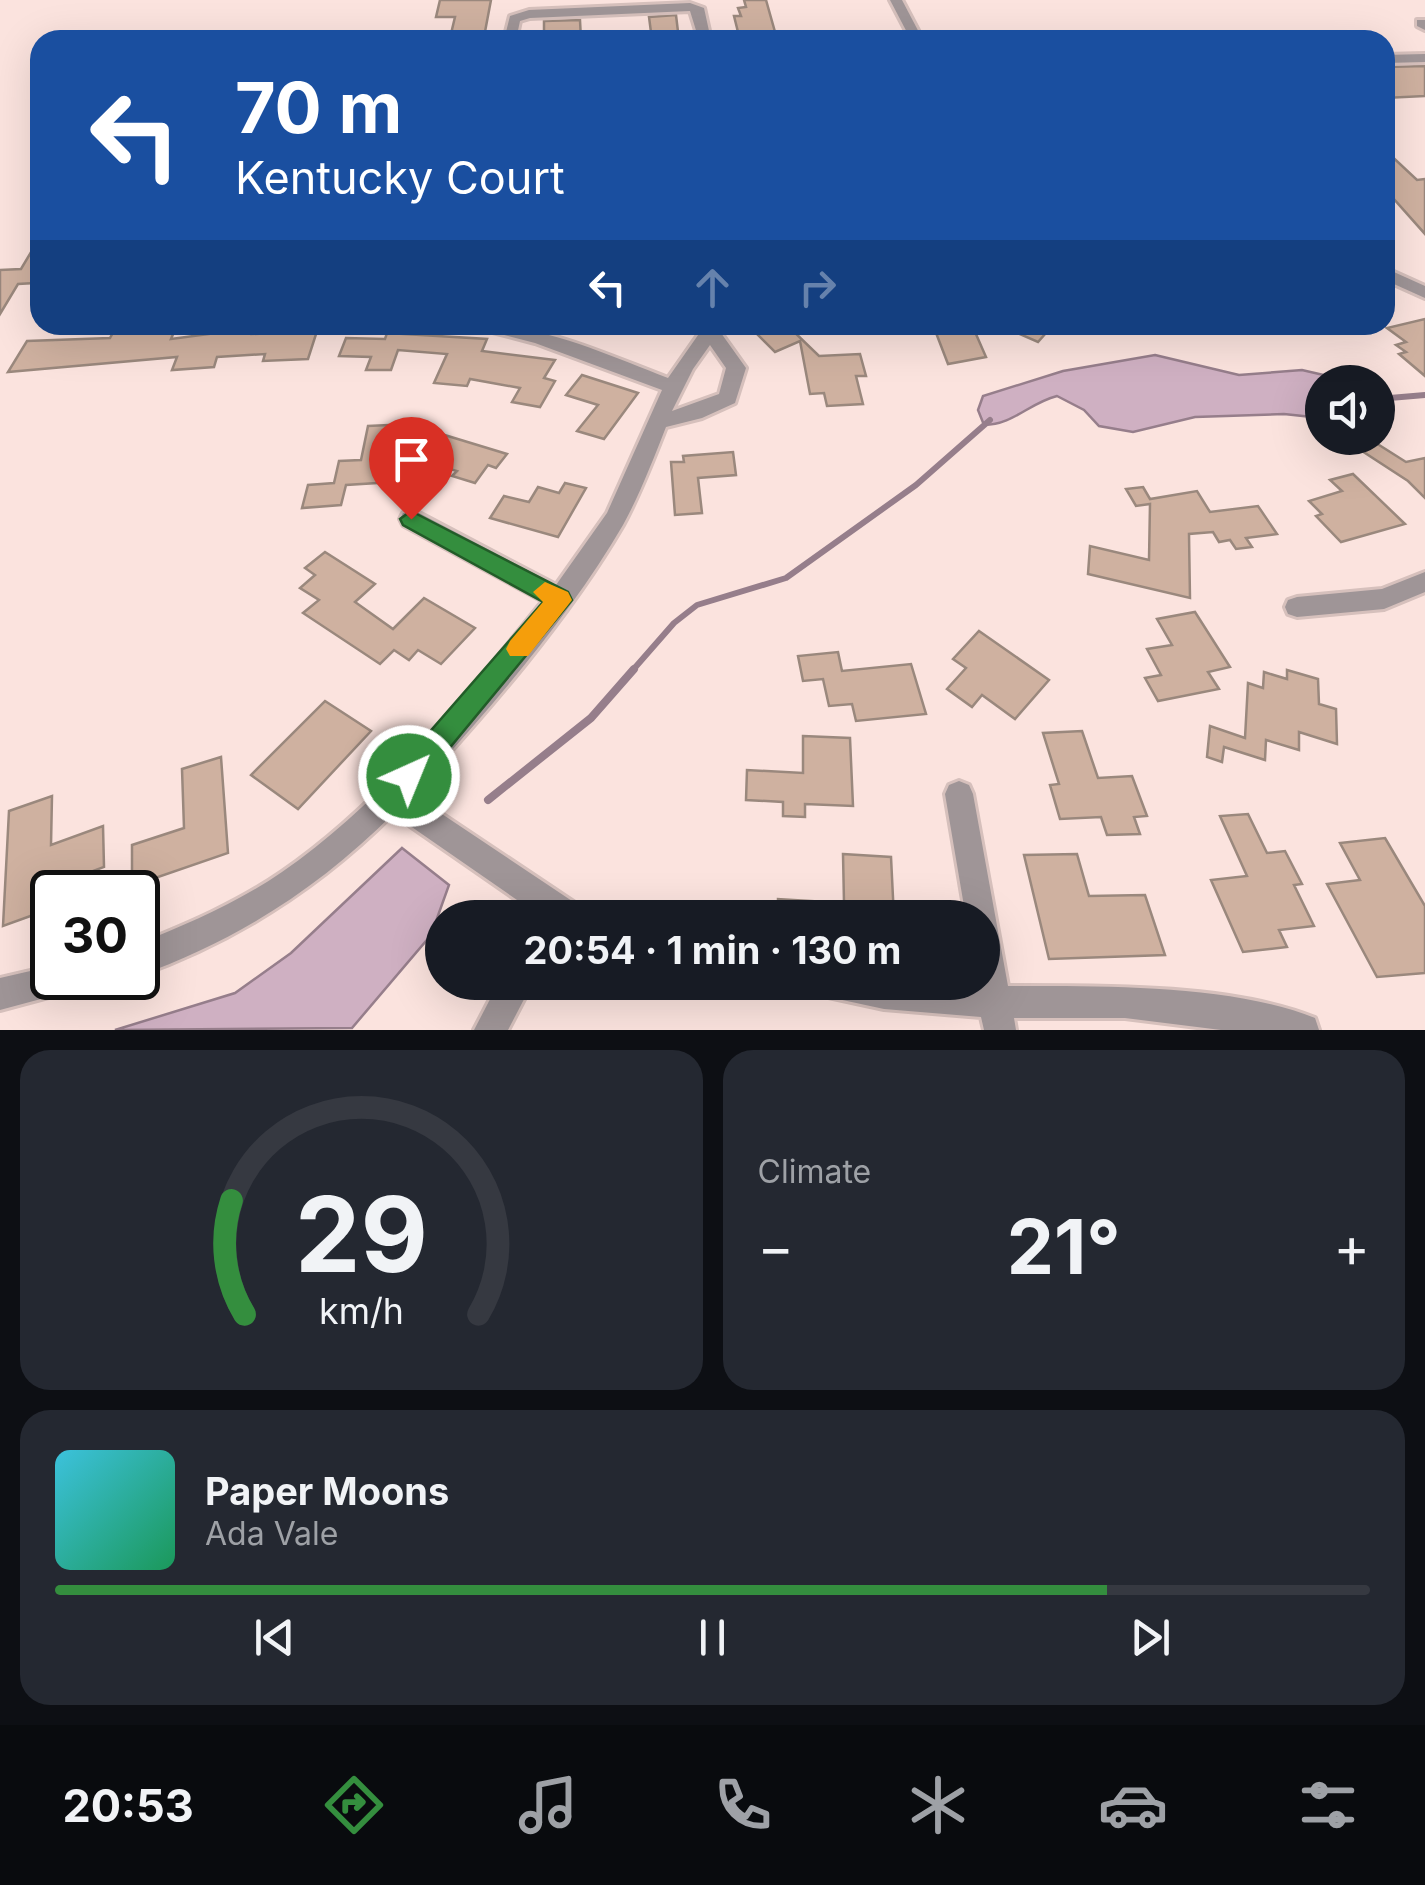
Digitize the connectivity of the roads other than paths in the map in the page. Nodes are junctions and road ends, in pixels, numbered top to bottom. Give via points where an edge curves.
1 (896, 0) edge
2 (512, 30) edge
3 (704, 30) edge
4 (912, 30) edge
5 (1425, 58) edge
6 (1395, 59) edge
7 (1395, 278) edge
8 (1425, 293) edge
9 (529, 335) edge
10 (709, 335) edge
11 (718, 335) edge
12 (671, 386) junction
13 (657, 422) junction
14 (411, 519) dead end
15 (1425, 582) edge
16 (560, 600) junction
17 (1298, 607) dead end
18 (959, 794) dead end
19 (390, 796) junction
20 (540, 900) edge
21 (978, 900) edge
22 (160, 950) edge
23 (30, 987) edge
24 (0, 994) edge
25 (507, 1000) edge
26 (919, 1000) edge
27 (998, 1016) edge
28 (490, 1030) edge
29 (1304, 1030) edge

1 - 4 street
2 - 3 street via 514,19 530,14 690,7 698,8
5 - 6 street
7 - 8 street
9 - 12 street
10 - 12 street
11 - 13 street via 736,368 728,398
12 - 13 street
13 - 16 street via 638,479
14 - 16 street
15 - 17 street via 1384,599
16 - 19 street
18 - 21 street
19 - 20 street
19 - 22 street via 257,906
23 - 24 street
25 - 28 street
26 - 27 street
27 - 29 street via 1125,1002

